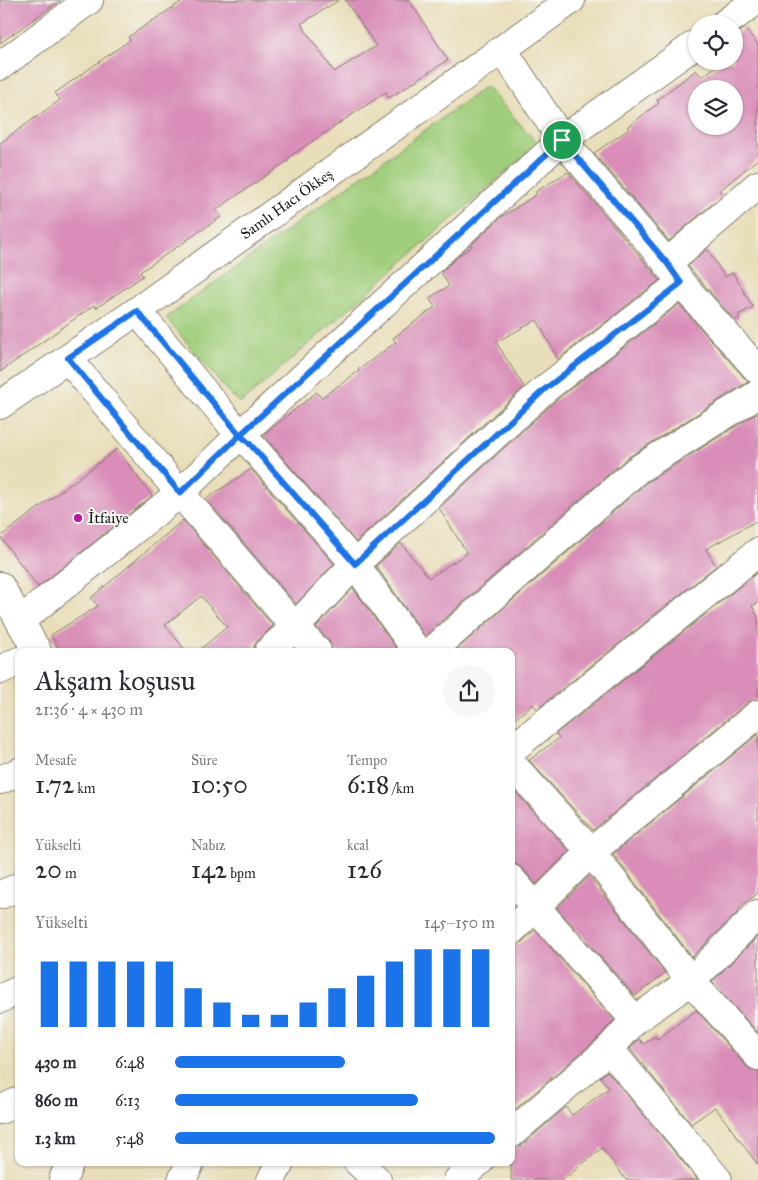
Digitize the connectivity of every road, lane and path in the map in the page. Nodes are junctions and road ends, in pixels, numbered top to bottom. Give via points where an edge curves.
1 (88, 0) edge
2 (572, 0) edge
3 (542, 8) edge
4 (502, 50) junction
5 (688, 50) edge
6 (0, 66) edge
7 (562, 140) junction
8 (758, 185) edge
9 (674, 273) junction
10 (137, 311) junction
11 (68, 358) junction
12 (758, 370) edge
13 (758, 394) edge
14 (0, 405) edge
15 (240, 435) junction
16 (180, 493) junction
17 (758, 552) edge
18 (355, 564) junction
19 (0, 586) edge
20 (20, 620) junction
21 (295, 628) junction
22 (35, 648) edge
23 (272, 648) edge
24 (315, 648) edge
25 (415, 648) edge
26 (435, 648) edge
27 (15, 663) edge
28 (0, 670) edge
29 (758, 714) edge
30 (515, 747) edge
31 (515, 767) edge
32 (15, 774) edge
33 (0, 780) edge
34 (591, 852) junction
35 (515, 884) edge
36 (15, 889) edge
37 (0, 895) edge
38 (536, 908) junction
39 (758, 914) edge
40 (515, 927) edge
41 (691, 981) junction
42 (15, 992) edge
43 (0, 999) edge
44 (635, 1020) junction
45 (609, 1048) junction
46 (758, 1056) edge
47 (15, 1103) edge
48 (0, 1110) edge
49 (515, 1130) edge
50 (68, 1166) edge
51 (189, 1166) edge
52 (279, 1166) edge
53 (362, 1166) edge
54 (474, 1166) edge
55 (63, 1180) edge
56 (182, 1180) edge
57 (271, 1180) edge
58 (377, 1180) edge
59 (458, 1180) edge
60 (718, 1180) edge

1 - 6 street
2 - 3 street, Samlı Hacı Ökkeş
3 - 4 street, Samlı Hacı Ökkeş
4 - 7 street
4 - 10 street, Samlı Hacı Ökkeş
5 - 7 street
7 - 9 street
7 - 15 street
8 - 9 street
9 - 12 street
9 - 18 street
10 - 11 street, Samlı Hacı Ökkeş
10 - 15 street
11 - 14 street, Samlı Hacı Ökkeş
11 - 16 street
13 - 26 street via 637,470
15 - 16 street
15 - 18 street
16 - 20 street
16 - 21 street
17 - 30 street
18 - 21 street
18 - 25 street
19 - 20 street
20 - 22 street
21 - 23 street
21 - 24 street
27 - 28 street
29 - 34 street
31 - 34 street
32 - 33 street
34 - 38 street
34 - 41 street
35 - 38 street
36 - 37 street
38 - 40 street
38 - 44 street
39 - 41 street
41 - 44 street
41 - 46 street
42 - 43 street
44 - 45 street
45 - 49 street
45 - 60 street
47 - 48 street
50 - 55 street
51 - 56 street
52 - 57 street
53 - 58 street
54 - 59 street

